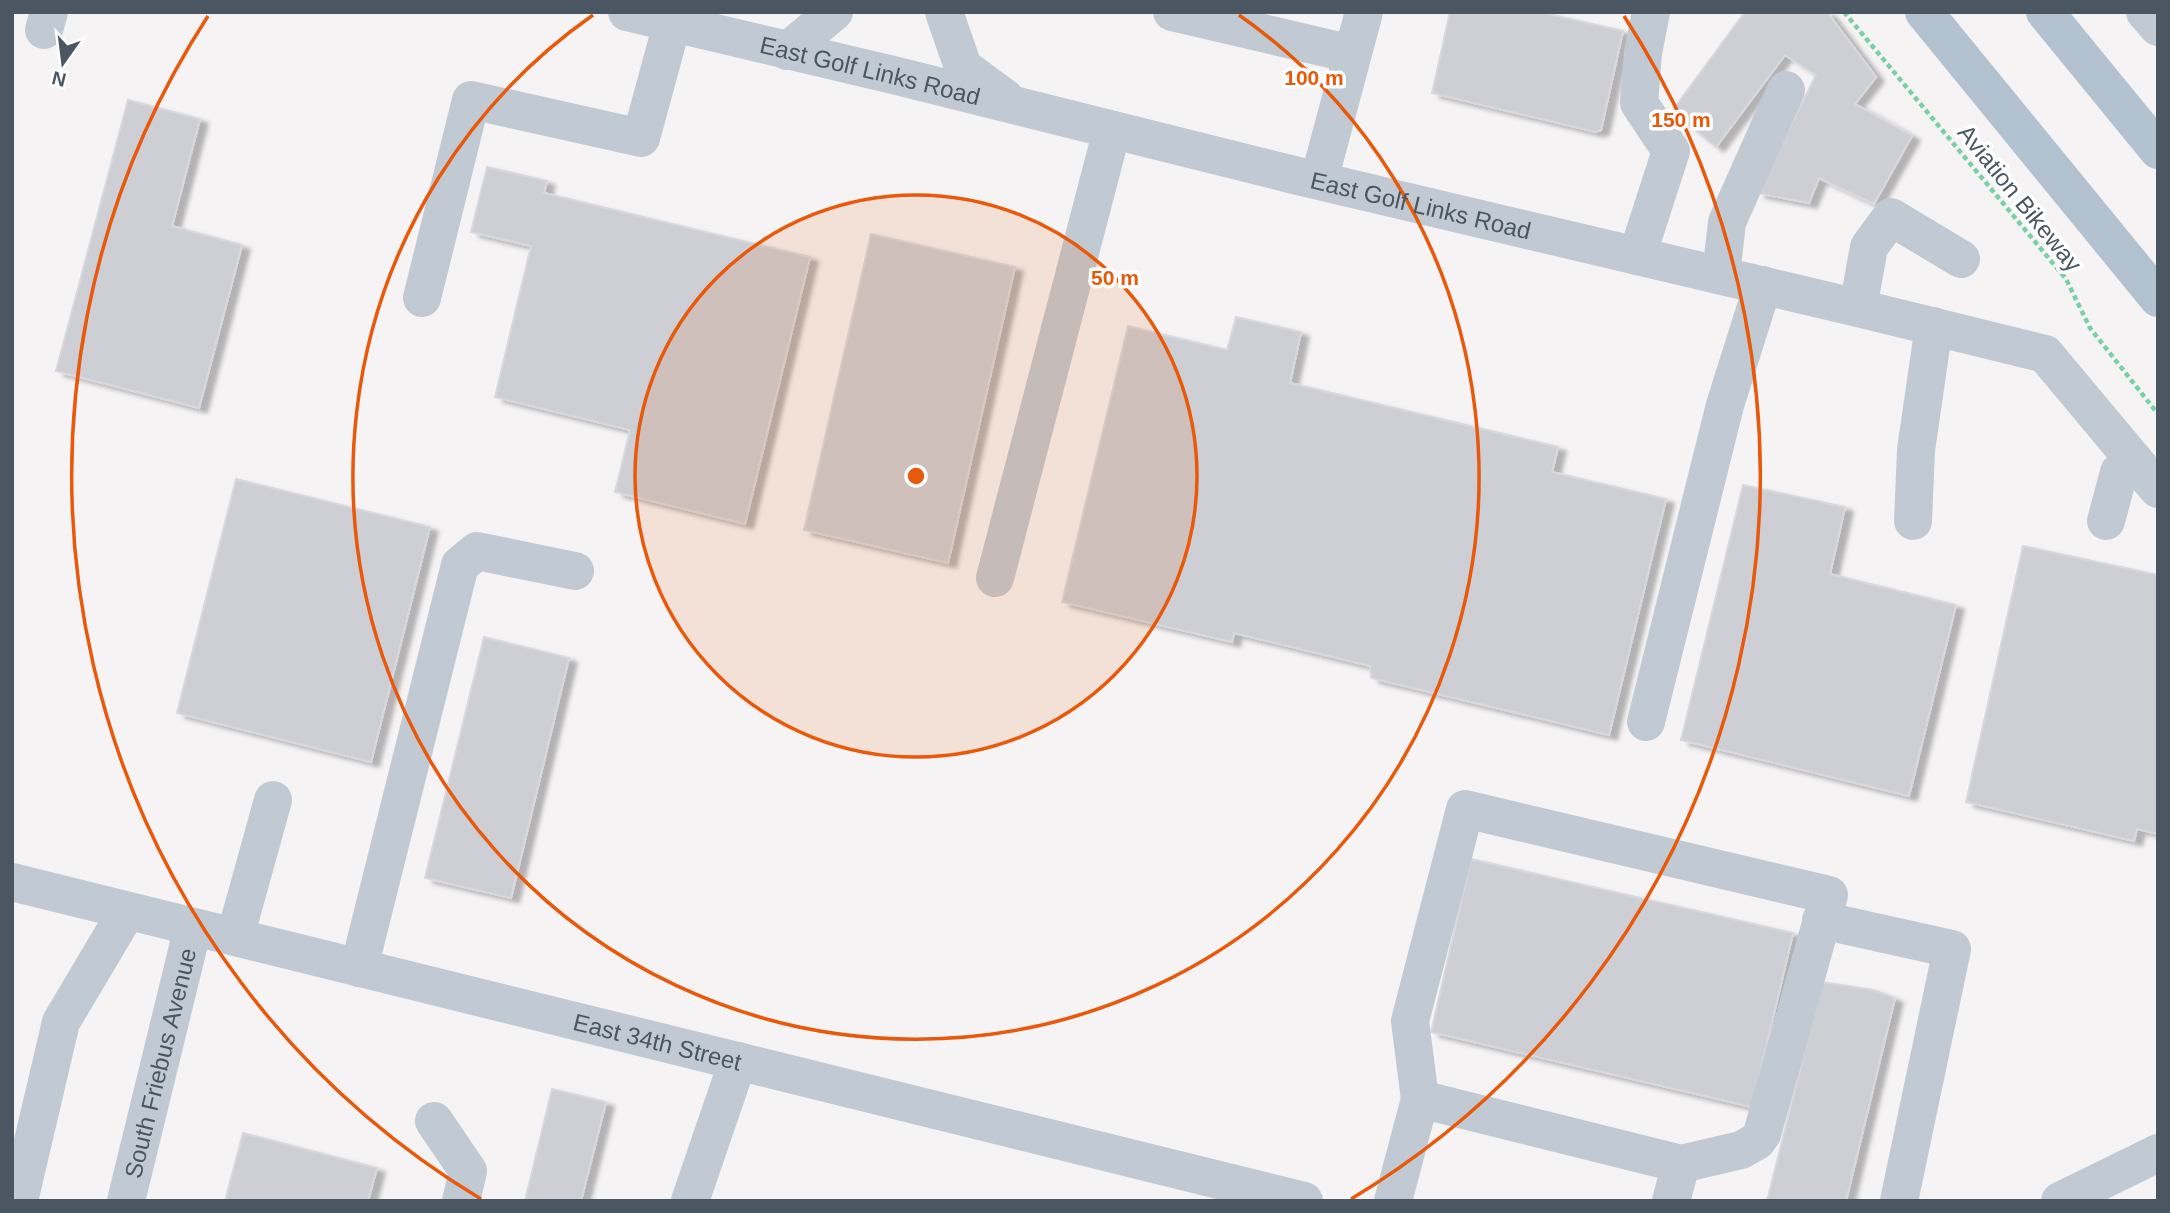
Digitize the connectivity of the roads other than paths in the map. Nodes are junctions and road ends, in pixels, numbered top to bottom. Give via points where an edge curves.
1 (627, 12) edge
2 (834, 12) edge
3 (944, 12) edge
4 (1172, 12) edge
5 (1364, 12) edge
6 (1651, 12) edge
7 (1924, 12) edge
8 (2045, 12) edge
9 (2146, 12) edge
10 (672, 24) junction
11 (2158, 27) edge
12 (787, 51) junction
13 (1352, 54) junction
14 (1786, 90) dead end
15 (1015, 106) junction
16 (1112, 130) junction
17 (2158, 150) edge
18 (1319, 180) junction
19 (1637, 256) junction
20 (1961, 259) dead end
21 (1721, 275) junction
22 (1763, 285) junction
23 (422, 298) dead end
24 (2158, 298) edge
25 (1858, 308) junction
26 (1934, 326) junction
27 (2133, 459) junction
28 (2158, 489) edge
29 (2106, 521) dead end
30 (1913, 522) dead end
31 (575, 571) dead end
32 (995, 578) dead end
33 (1646, 722) dead end
34 (273, 800) dead end
35 (12, 882) edge
36 (127, 911) junction
37 (1821, 920) junction
38 (193, 927) junction
39 (235, 937) junction
40 (359, 968) junction
41 (738, 1061) junction
42 (1420, 1098) junction
43 (434, 1121) dead end
44 (2158, 1153) edge
45 (1681, 1164) junction
46 (1256, 1195) edge
47 (19, 1201) edge
48 (126, 1201) edge
49 (461, 1201) edge
50 (690, 1201) edge
51 (1304, 1201) edge
52 (1393, 1201) edge
53 (1671, 1201) edge
54 (1899, 1201) edge
55 (2060, 1201) edge

1 - 10 street, East Golf Links Road
2 - 12 street
3 - 15 street via 963,66
4 - 13 street
5 - 13 street
6 - 19 street via 1639,103 1671,151
7 - 24 main road
8 - 17 main road
9 - 11 street
10 - 12 street, East Golf Links Road
10 - 23 street via 641,138 471,100
12 - 15 street, East Golf Links Road
13 - 18 street
14 - 21 street via 1727,222
15 - 16 street, East Golf Links Road
16 - 18 street, East Golf Links Road
16 - 32 street
18 - 19 street, East Golf Links Road
19 - 21 street, East Golf Links Road
20 - 25 street via 1891,217 1869,247
21 - 22 street, East Golf Links Road
22 - 25 street, East Golf Links Road
22 - 33 street via 1725,405
25 - 26 street, East Golf Links Road
26 - 27 street, East Golf Links Road via 2045,354
26 - 30 street via 1916,450
27 - 28 street, East Golf Links Road
27 - 29 street via 2119,472
31 - 40 street via 477,551 460,565
34 - 39 street
35 - 36 street, East 34th Street
36 - 38 street, East 34th Street
36 - 47 street via 61,1022
37 - 42 street via 1829,895 1465,809 1410,1021
37 - 45 street via 1762,1134 1741,1150
37 - 54 street via 1952,949
38 - 39 street, East 34th Street
38 - 48 street, South Friebus Avenue
39 - 40 street, East 34th Street
40 - 41 street, East 34th Street
41 - 46 street, East 34th Street
41 - 50 street
42 - 45 street
42 - 52 street
43 - 49 street via 468,1171
44 - 55 street
45 - 53 street
46 - 51 street, East 34th Street

